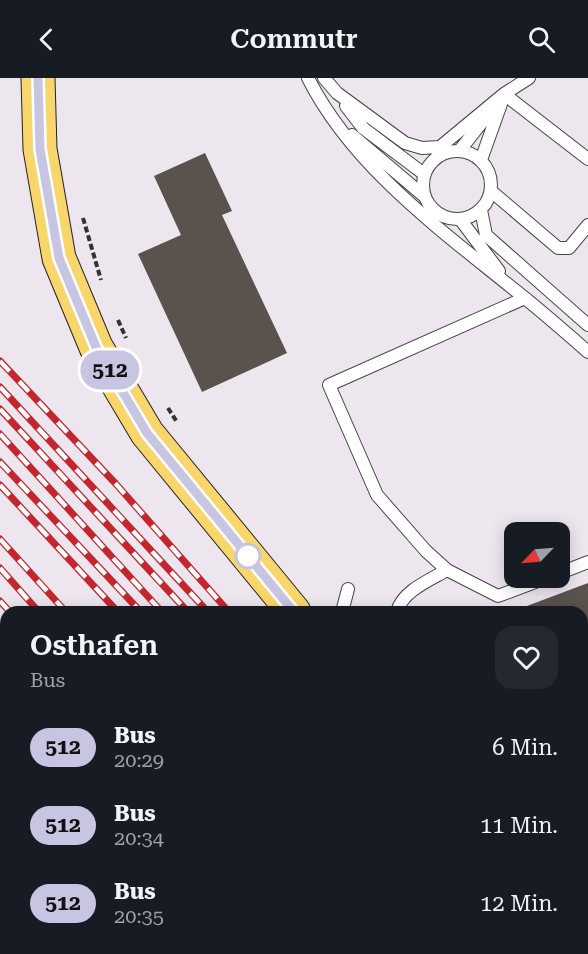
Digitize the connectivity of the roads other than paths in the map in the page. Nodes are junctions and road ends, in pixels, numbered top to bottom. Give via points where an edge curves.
1 (38, 78) edge
2 (308, 78) edge
3 (324, 78) edge
4 (528, 78) edge
5 (337, 93) junction
6 (504, 94) junction
7 (336, 121) junction
8 (460, 150) junction
9 (481, 159) junction
10 (588, 159) edge
11 (424, 174) junction
12 (491, 190) junction
13 (424, 196) junction
14 (481, 210) junction
15 (460, 219) junction
16 (588, 225) edge
17 (508, 284) junction
18 (525, 298) junction
19 (588, 325) edge
20 (588, 352) edge
21 (588, 562) edge
22 (570, 569) edge
23 (447, 570) junction
24 (519, 588) edge
25 (348, 589) dead end
26 (289, 606) edge
27 (344, 606) edge
28 (398, 606) edge

1 - 26 main road via 40,149 59,258 96,347 147,433
2 - 7 lane
3 - 5 lane
4 - 6 lane
5 - 6 lane via 405,143 422,148 440,147
5 - 11 lane via 363,128
6 - 8 lane
6 - 9 lane
6 - 10 lane
7 - 13 lane
7 - 17 lane via 360,154 400,192
8 - 9 lane
8 - 11 lane via 438,156
9 - 12 lane via 488,169
11 - 13 lane
12 - 14 lane
12 - 16 lane via 558,248 569,248
13 - 15 lane via 438,214
14 - 15 lane
14 - 19 lane via 486,235
15 - 17 lane
17 - 18 lane
18 - 20 lane
18 - 23 lane via 330,386 376,495
21 - 22 lane
23 - 24 lane via 498,596
23 - 28 lane via 414,590
25 - 27 lane

